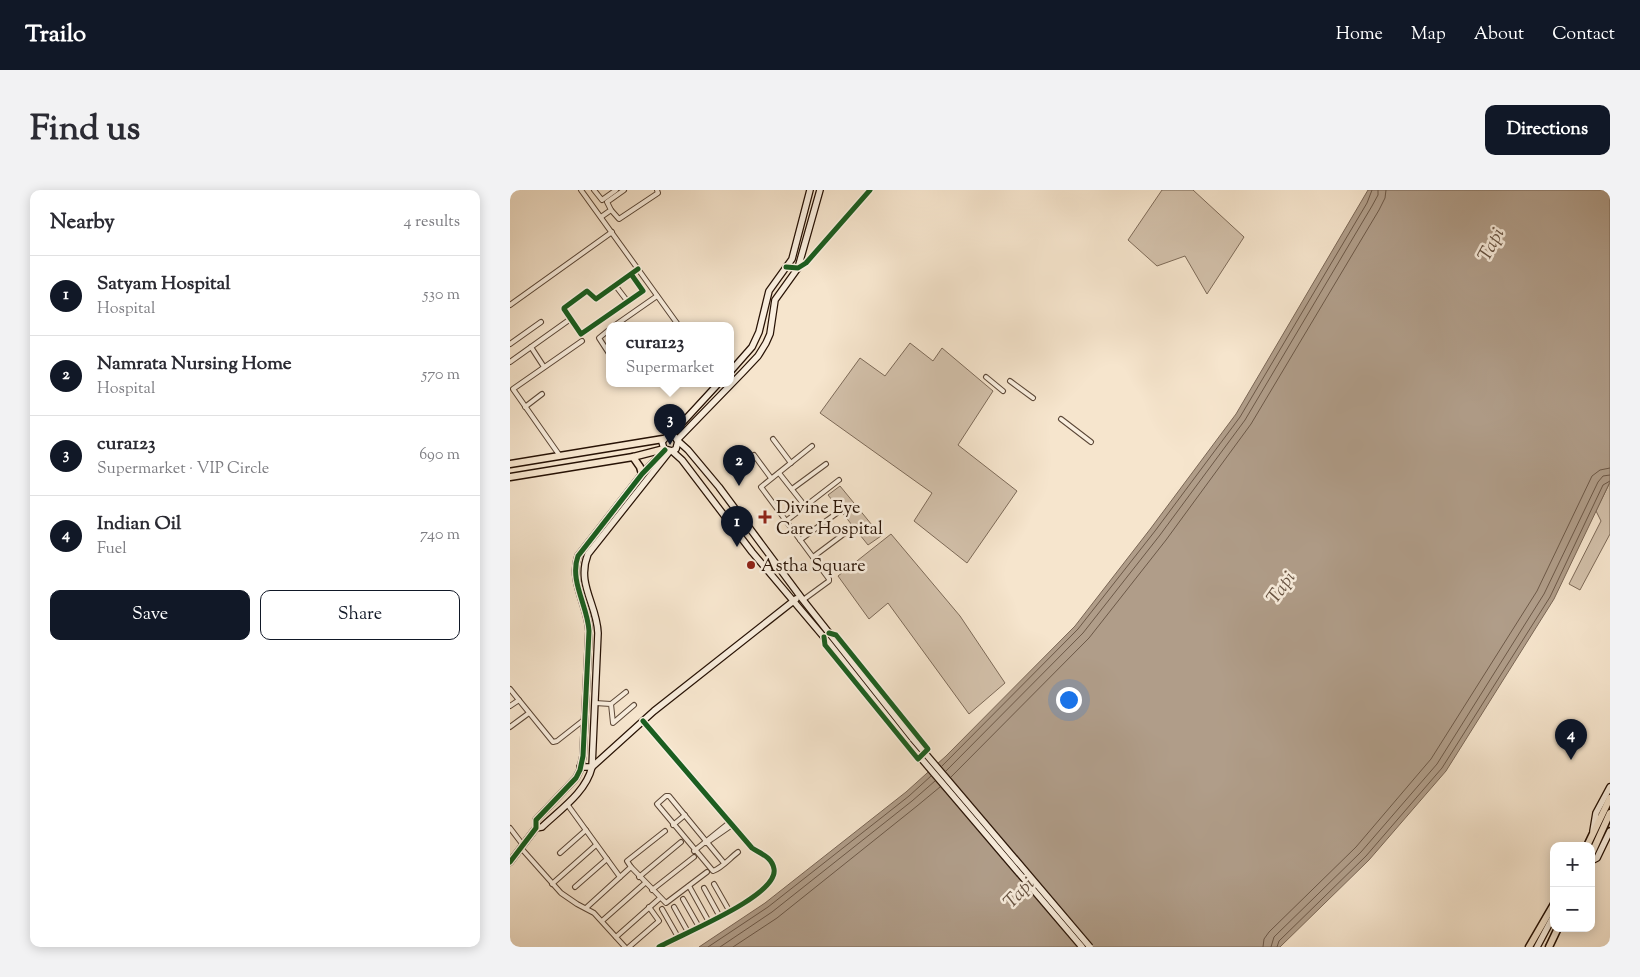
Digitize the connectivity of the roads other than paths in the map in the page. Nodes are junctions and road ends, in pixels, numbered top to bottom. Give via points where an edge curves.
1 (581, 190) edge
2 (594, 190) edge
3 (616, 190) edge
4 (624, 190) edge
5 (656, 190) edge
6 (810, 190) edge
7 (820, 190) edge
8 (870, 190) edge
9 (611, 210) junction
10 (601, 217) junction
11 (612, 232) junction
12 (786, 267) junction
13 (798, 268) junction
14 (638, 269) junction
15 (631, 274) junction
16 (615, 285) junction
17 (657, 296) junction
18 (628, 302) junction
19 (510, 305) edge
20 (569, 320) dead end
21 (541, 322) dead end
22 (620, 322) edge
23 (676, 322) edge
24 (606, 332) edge
25 (582, 341) dead end
26 (510, 344) edge
27 (531, 347) junction
28 (606, 349) edge
29 (510, 362) edge
30 (544, 367) junction
31 (734, 367) edge
32 (986, 377) dead end
33 (734, 378) edge
34 (1010, 381) dead end
35 (715, 387) edge
36 (725, 387) edge
37 (1003, 391) dead end
38 (542, 394) dead end
39 (1033, 398) dead end
40 (525, 407) junction
41 (1061, 419) dead end
42 (671, 436) junction
43 (663, 439) junction
44 (773, 439) dead end
45 (678, 440) junction
46 (1091, 442) dead end
47 (812, 446) dead end
48 (667, 450) junction
49 (754, 455) dead end
50 (560, 456) junction
51 (633, 457) junction
52 (791, 463) junction
53 (510, 464) edge
54 (826, 464) dead end
55 (779, 473) junction
56 (642, 474) junction
57 (510, 477) edge
58 (772, 478) junction
59 (839, 480) dead end
60 (792, 489) junction
61 (624, 497) junction
62 (630, 502) junction
63 (805, 506) junction
64 (837, 513) dead end
65 (786, 521) junction
66 (850, 530) dead end
67 (800, 540) junction
68 (813, 557) junction
69 (802, 598) junction
70 (794, 601) junction
71 (826, 635) junction
72 (510, 690) edge
73 (626, 692) dead end
74 (519, 700) junction
75 (594, 704) junction
76 (611, 704) junction
77 (634, 704) dead end
78 (510, 706) edge
79 (529, 713) junction
80 (585, 719) junction
81 (643, 721) junction
82 (510, 727) edge
83 (911, 741) junction
84 (580, 767) junction
85 (592, 767) junction
86 (1610, 787) edge
87 (1610, 798) edge
88 (567, 804) junction
89 (1607, 815) edge
90 (685, 816) junction
91 (731, 823) junction
92 (673, 825) junction
93 (510, 828) edge
94 (536, 828) junction
95 (586, 830) junction
96 (665, 831) dead end
97 (1610, 831) edge
98 (1592, 835) junction
99 (681, 842) dead end
100 (706, 842) junction
101 (1589, 842) edge
102 (1604, 844) junction
103 (596, 845) junction
104 (1595, 845) edge
105 (522, 846) junction
106 (1610, 848) edge
107 (694, 851) junction
108 (738, 852) dead end
109 (560, 853) dead end
110 (694, 857) dead end
111 (607, 859) junction
112 (1595, 859) edge
113 (510, 862) edge
114 (724, 863) junction
115 (631, 867) junction
116 (708, 872) dead end
117 (620, 877) junction
118 (639, 877) junction
119 (645, 883) junction
120 (552, 884) junction
121 (714, 884) dead end
122 (689, 886) junction
123 (575, 887) dead end
124 (704, 888) dead end
125 (652, 890) junction
126 (660, 898) junction
127 (683, 900) dead end
128 (650, 907) junction
129 (674, 907) dead end
130 (586, 908) junction
131 (662, 910) dead end
132 (1550, 911) edge
133 (730, 912) junction
134 (720, 917) junction
135 (602, 921) junction
136 (709, 922) junction
137 (1550, 924) edge
138 (699, 927) junction
139 (1550, 928) edge
140 (688, 932) junction
141 (1556, 932) edge
142 (616, 937) junction
143 (678, 937) junction
144 (625, 947) edge
145 (630, 947) edge
146 (659, 947) edge
147 (1082, 947) edge
148 (1090, 947) edge
149 (1529, 947) edge
150 (1539, 947) edge
151 (1549, 947) edge

1 - 10 street
2 - 3 street via 602,200
4 - 9 street via 606,203
5 - 9 street via 658,193 619,220
6 - 12 main road via 792,259
7 - 13 main road
8 - 13 street
9 - 10 street
10 - 11 street
11 - 14 street
11 - 19 street
12 - 13 street
12 - 31 main road via 769,291 752,347
13 - 33 main road via 775,300 766,343 758,356
14 - 15 street
14 - 17 street
15 - 16 street
15 - 18 street via 644,291
16 - 18 street
16 - 18 street via 596,300 587,291 564,309 583,334
17 - 22 street
17 - 23 street
20 - 27 street
21 - 26 street
24 - 28 street via 599,338
25 - 30 street
27 - 29 street
27 - 30 street
30 - 40 street via 513,389
32 - 37 street
34 - 39 street
35 - 42 main road
36 - 45 main road
38 - 40 street
40 - 50 street
41 - 46 street
42 - 43 main road
42 - 45 main road
43 - 48 main road via 662,445
43 - 50 main road
44 - 52 street
45 - 48 main road via 676,449
45 - 69 main road via 718,486
47 - 52 street
48 - 51 main road
48 - 56 main road
48 - 62 main road
48 - 70 main road via 682,460
49 - 58 street
50 - 53 main road
51 - 56 main road
51 - 57 main road
52 - 55 street
54 - 60 street
55 - 58 street
55 - 60 street
56 - 61 main road
58 - 65 street via 761,486
59 - 63 street
60 - 63 street
61 - 62 main road
61 - 80 main road via 581,550 576,562 576,577 589,626
62 - 75 main road via 588,554 583,568 598,627
63 - 65 street
64 - 67 street
65 - 67 street
66 - 68 street
67 - 68 street
68 - 69 street via 829,580
69 - 70 main road
69 - 71 main road
70 - 71 main road
70 - 81 main road
71 - 71 street via 825,645 918,759 928,749 836,635
71 - 83 main road
72 - 74 street
73 - 76 street
74 - 78 street
74 - 79 street
75 - 76 street
75 - 85 main road
76 - 77 street via 613,724
79 - 80 street via 554,742
79 - 82 street
80 - 84 main road
81 - 85 main road
81 - 91 street
83 - 147 main road, bridge
83 - 148 main road, bridge
84 - 85 main road
84 - 94 main road via 576,778 536,820
85 - 88 main road via 586,784
86 - 98 main road via 1596,813
87 - 89 main road
88 - 94 main road via 542,827
88 - 95 street
89 - 98 main road
89 - 104 main road
90 - 92 street
90 - 92 street via 666,796 656,804
90 - 100 street
91 - 100 street
91 - 133 street via 752,848 768,858 774,875 770,883
92 - 107 street
93 - 105 street
94 - 105 main road
95 - 103 street
95 - 109 street
96 - 115 street via 627,861
97 - 102 main road
98 - 101 main road
99 - 118 street
100 - 107 street
100 - 114 street
102 - 106 street
102 - 112 main road
103 - 111 street
103 - 120 street
105 - 113 main road
105 - 120 street
107 - 114 street via 713,871
108 - 114 street
110 - 125 street
111 - 117 street
111 - 123 street
115 - 117 street
115 - 118 street
116 - 122 street
117 - 130 street
118 - 119 street
119 - 125 street
119 - 135 street
120 - 130 street via 570,900
121 - 133 street
122 - 126 street via 669,902
122 - 136 street
124 - 134 street
125 - 126 street
126 - 128 street
127 - 138 street
128 - 142 street
128 - 145 street via 659,921
129 - 140 street
130 - 135 street
131 - 143 street
132 - 149 main road
133 - 134 street
134 - 136 street
135 - 142 street
136 - 138 street
137 - 150 main road
138 - 140 street
139 - 150 main road
140 - 143 street
141 - 151 main road
142 - 144 street
143 - 146 street

